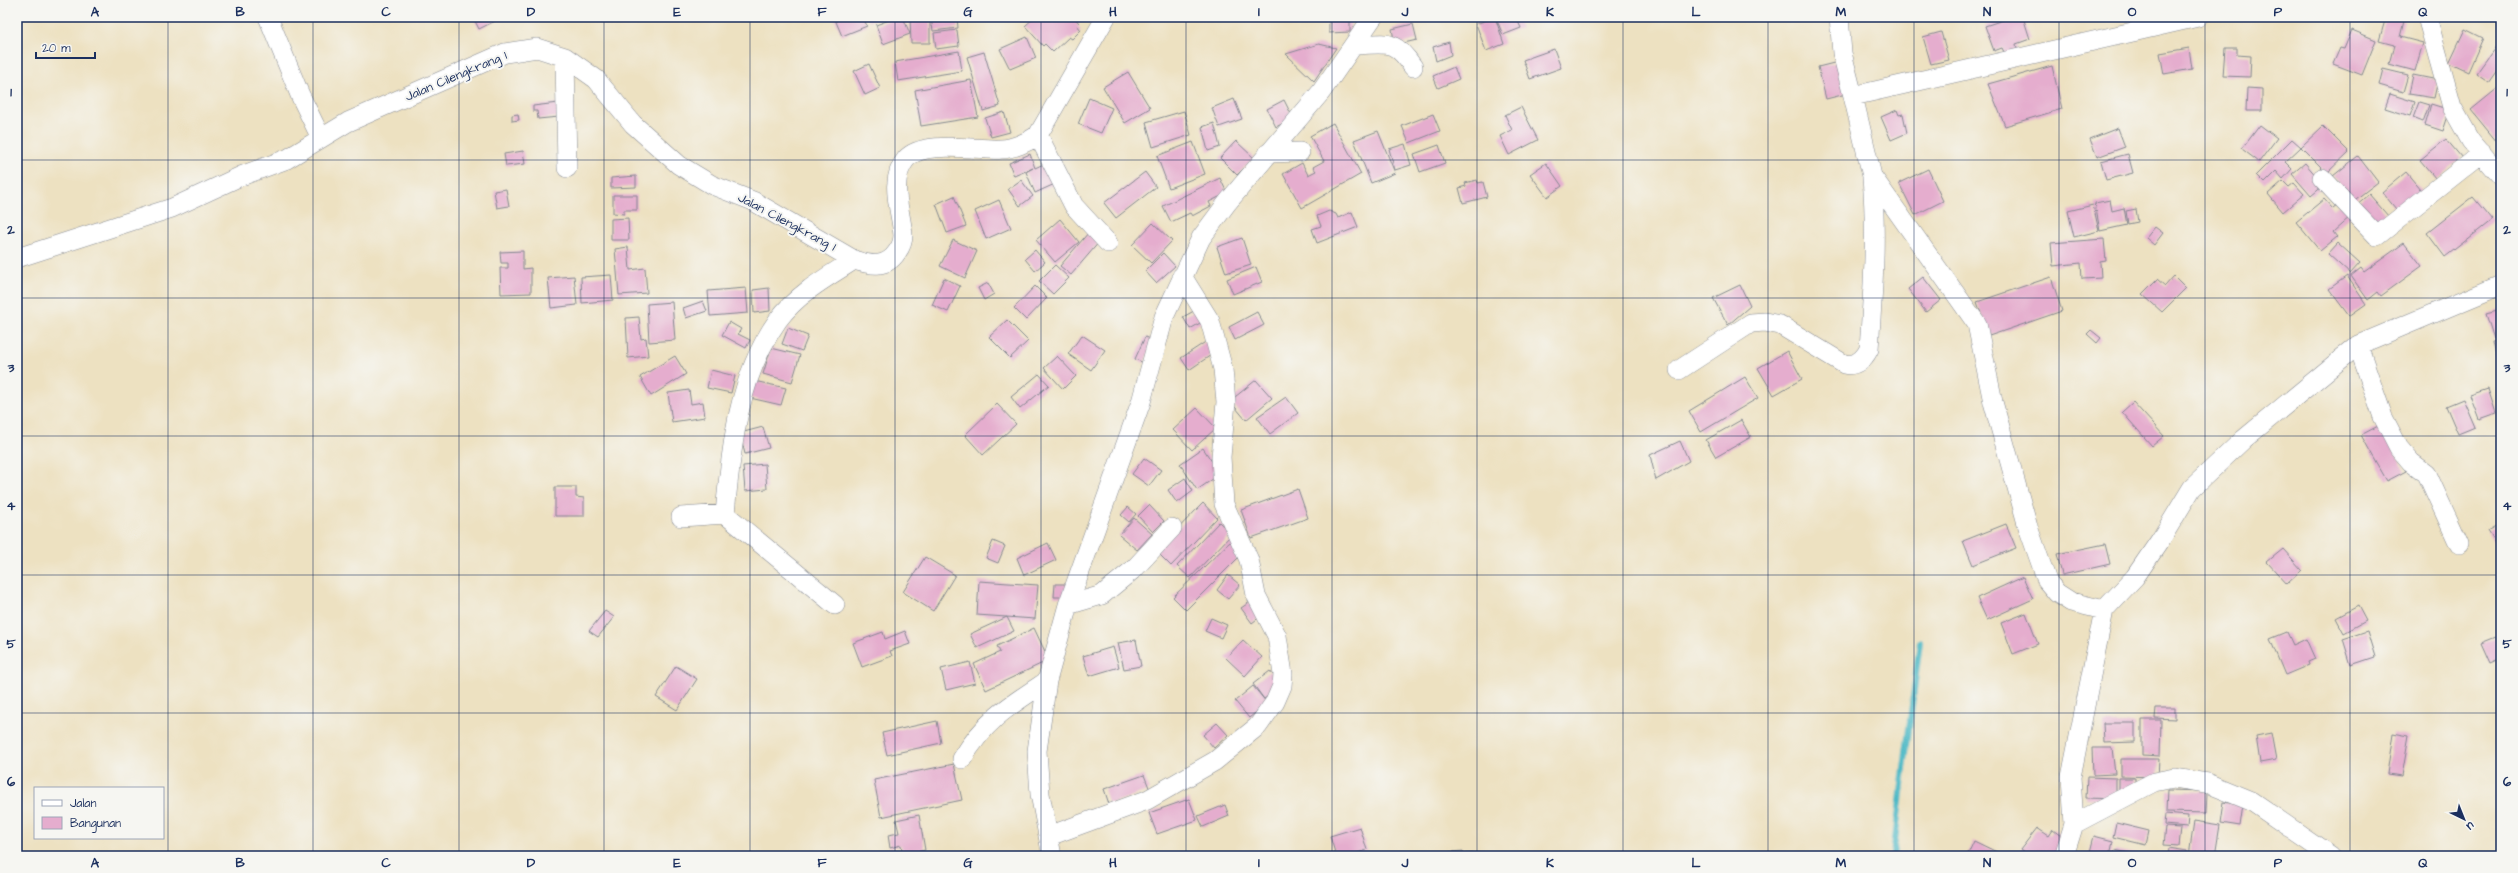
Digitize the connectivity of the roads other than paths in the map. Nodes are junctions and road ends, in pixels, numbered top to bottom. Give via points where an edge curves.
1 (268, 17) edge
2 (1106, 17) edge
3 (1372, 17) edge
4 (1839, 17) edge
5 (2198, 17) edge
6 (2427, 17) edge
7 (1355, 45) junction
8 (565, 57) junction
9 (1414, 67) dead end
10 (1853, 96) junction
11 (1038, 135) junction
12 (321, 138) junction
13 (1300, 152) dead end
14 (1268, 153) junction
15 (2482, 153) junction
16 (567, 168) dead end
17 (1872, 176) junction
18 (2501, 176) edge
19 (2322, 178) dead end
20 (1108, 243) dead end
21 (17, 258) edge
22 (854, 260) junction
23 (1182, 276) junction
24 (2501, 286) edge
25 (2358, 345) junction
26 (1679, 370) dead end
27 (725, 514) junction
28 (681, 516) dead end
29 (1172, 528) dead end
30 (2459, 544) dead end
31 (835, 605) dead end
32 (1068, 605) junction
33 (2104, 610) junction
34 (1047, 681) junction
35 (962, 759) dead end
36 (2074, 824) junction
37 (1049, 836) junction
38 (1052, 856) edge
39 (2064, 856) edge
40 (2331, 856) edge

1 - 12 street
2 - 11 street
3 - 7 street
4 - 10 street via 1842,52
5 - 10 street
6 - 15 street via 2452,108 2471,141
7 - 9 street via 1390,44 1402,50
7 - 14 street via 1321,92
8 - 12 street, Jalan Cilengkrang 1 via 537,48 505,53 348,122
8 - 16 street
8 - 22 street, Jalan Cilengkrang 1 via 596,80 633,124 679,165 712,185 753,201
10 - 17 street
11 - 20 street via 1074,206
11 - 22 street, Jalan Cilengkrang 1 via 1030,141 1002,149 947,147 920,151 907,158 900,172 896,191 903,237 899,248 886,264 872,265
12 - 21 street, Jalan Cilengkrang 1 via 287,158 172,208
13 - 14 street
14 - 23 street via 1227,202 1202,238
15 - 18 street
15 - 19 street via 2377,236
17 - 26 street via 1876,218 1869,349 1865,356 1854,364 1844,364 1780,325 1751,323
17 - 33 street via 1977,324 1993,402 2028,527 2047,581 2057,593 2071,602
22 - 27 street via 814,285 779,319 763,346 746,388 731,450
23 - 32 street via 1164,318 1141,402
23 - 37 street via 1210,321 1223,369 1226,402 1221,458 1224,504 1249,560 1256,595 1277,636 1283,674 1282,686 1275,702 1258,726 1215,761 1147,800
24 - 25 street
25 - 30 street via 2383,417 2399,448 2411,462 2427,474
25 - 33 street via 2244,439 2192,488 2135,577
27 - 28 street
27 - 31 street
29 - 32 street via 1136,568 1102,595
32 - 34 street
33 - 36 street via 2071,777
34 - 35 street via 1004,709 976,736
34 - 37 street via 1037,751 1040,794
36 - 39 street
36 - 40 street via 2154,782 2174,778 2207,783 2251,801
37 - 38 street

